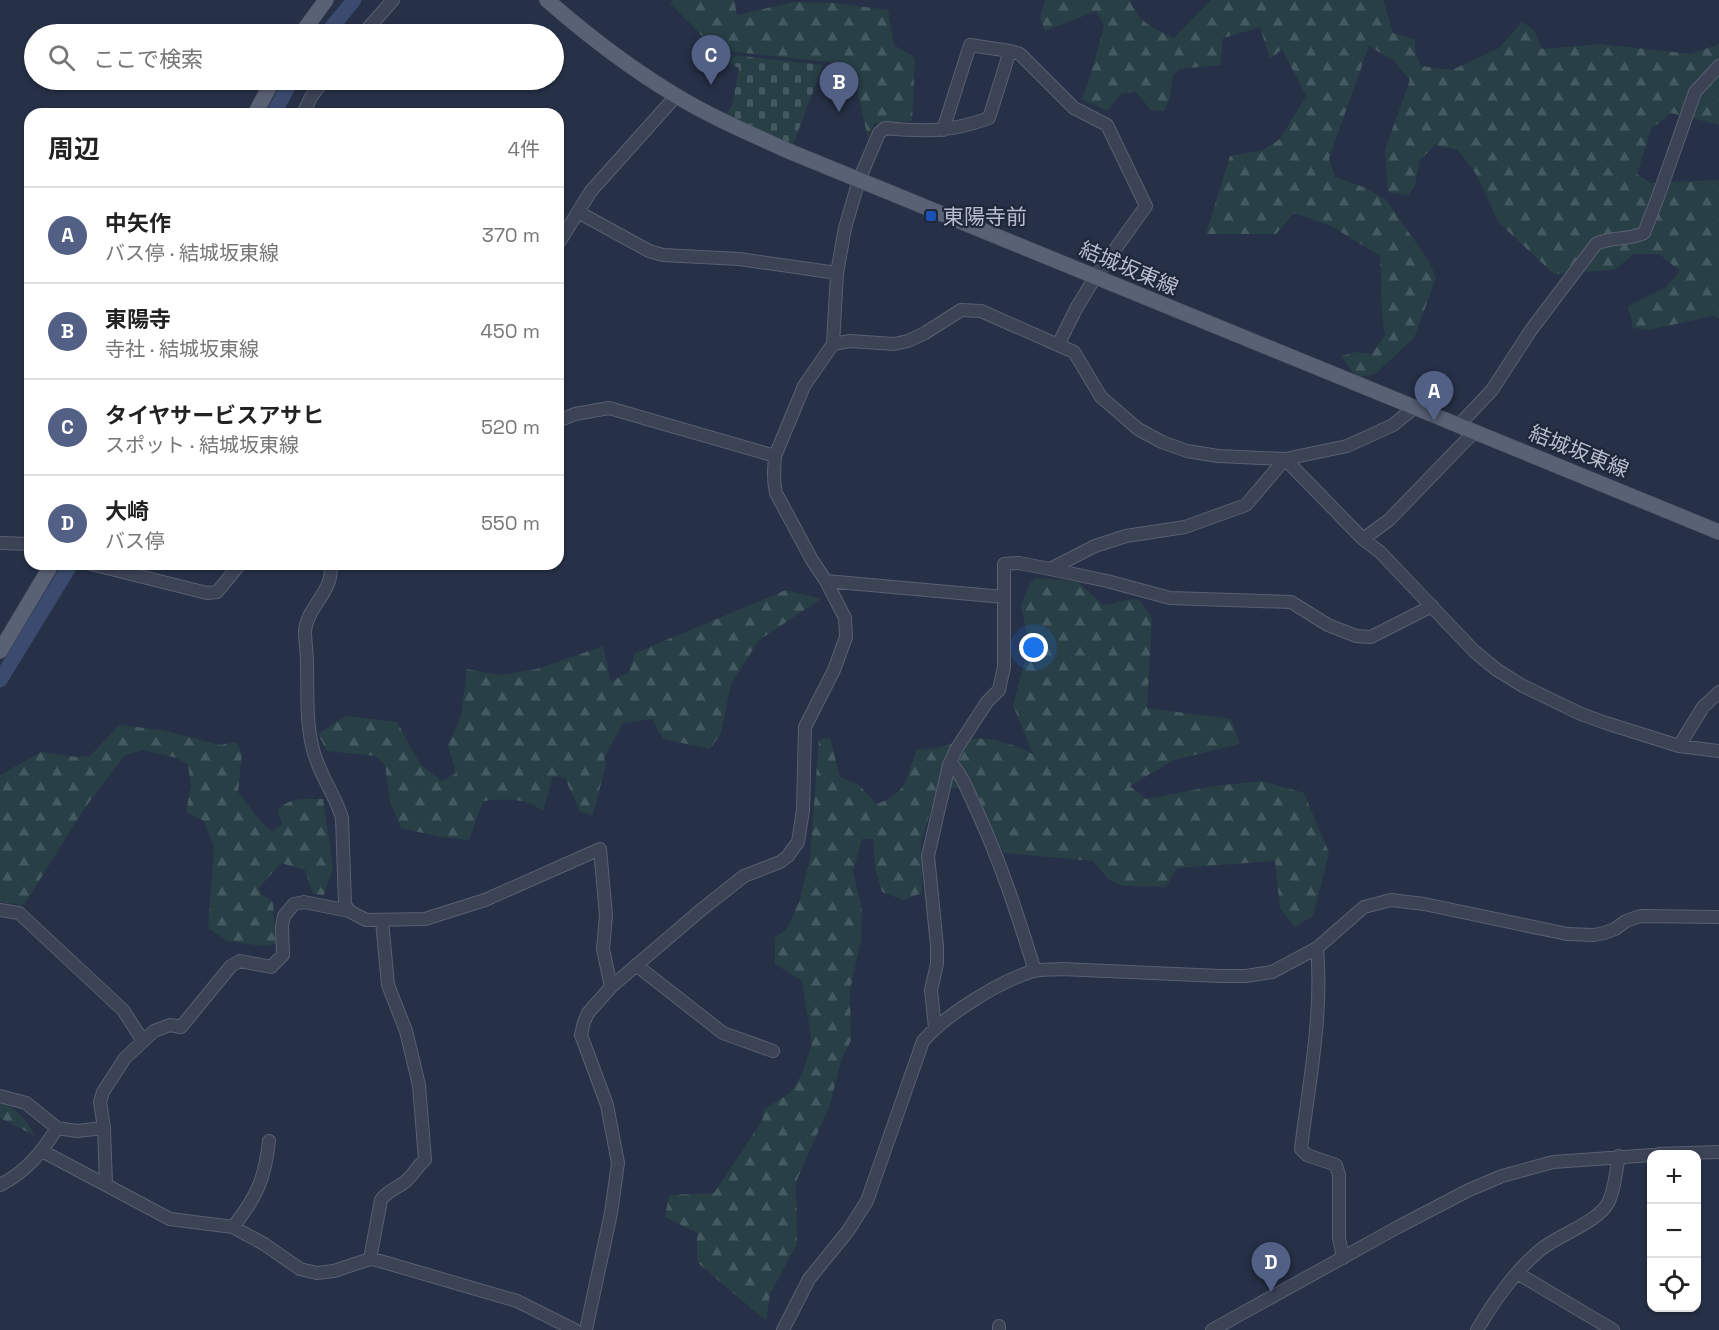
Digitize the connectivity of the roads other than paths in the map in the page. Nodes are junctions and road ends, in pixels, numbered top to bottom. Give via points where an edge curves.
1 (327, 0) edge
2 (393, 0) edge
3 (547, 0) edge
4 (309, 24) edge
5 (372, 24) edge
6 (1010, 51) junction
7 (1719, 66) edge
8 (268, 90) edge
9 (316, 90) edge
10 (676, 96) junction
11 (258, 108) edge
12 (305, 108) edge
13 (944, 130) junction
14 (859, 180) junction
15 (578, 212) junction
16 (564, 234) edge
17 (837, 273) junction
18 (1095, 276) junction
19 (833, 344) junction
20 (1058, 345) junction
21 (1415, 407) junction
22 (564, 419) edge
23 (1459, 425) junction
24 (1475, 431) junction
25 (775, 456) junction
26 (1285, 459) junction
27 (1719, 532) edge
28 (1363, 539) junction
29 (0, 543) edge
30 (24, 544) edge
31 (1050, 569) junction
32 (49, 570) edge
33 (115, 570) edge
34 (235, 570) edge
35 (331, 570) edge
36 (826, 581) junction
37 (1004, 597) junction
38 (1432, 606) junction
39 (0, 651) edge
40 (1719, 692) edge
41 (1679, 746) junction
42 (1719, 751) edge
43 (951, 762) junction
44 (0, 910) edge
45 (349, 912) junction
46 (1719, 917) edge
47 (382, 921) junction
48 (1317, 948) junction
49 (636, 965) junction
50 (1035, 971) junction
51 (611, 987) junction
52 (934, 1028) junction
53 (143, 1041) junction
54 (773, 1051) dead end
55 (0, 1096) edge
56 (57, 1128) junction
57 (104, 1128) junction
58 (269, 1142) dead end
59 (42, 1151) junction
60 (1719, 1152) edge
61 (1701, 1153) edge
62 (1647, 1155) edge
63 (1619, 1156) junction
64 (106, 1184) junction
65 (0, 1185) edge
66 (233, 1227) junction
67 (1343, 1258) junction
68 (370, 1259) junction
69 (1517, 1273) junction
70 (575, 1330) edge
71 (586, 1330) edge
72 (783, 1330) edge
73 (1212, 1330) edge
74 (1477, 1330) edge
75 (1613, 1330) edge

1 - 4 main road
2 - 5 street
3 - 10 main road, 結城坂東線
6 - 13 street via 989,118
6 - 13 street via 970,45
6 - 18 street via 1020,54 1074,108 1107,125 1146,206
7 - 23 street via 1695,92 1644,233 1632,239 1596,244 1531,330 1492,390
8 - 11 main road
9 - 12 street
10 - 14 main road, 結城坂東線 via 738,128
10 - 15 street via 597,184
13 - 14 street via 885,128 879,133
14 - 17 street
14 - 18 main road, 結城坂東線
15 - 16 street
15 - 17 street via 663,255 739,259
17 - 19 street
18 - 20 street
18 - 21 main road, 結城坂東線
19 - 20 street via 909,341 961,310 981,311
19 - 25 street via 804,386
20 - 26 street via 1074,352 1101,397 1138,429 1162,442 1218,456
21 - 23 main road, 結城坂東線
21 - 26 street via 1393,425 1347,446
22 - 25 street via 609,408
23 - 24 main road, 結城坂東線
24 - 27 main road, 結城坂東線
24 - 28 street via 1389,520
25 - 36 street via 776,493
26 - 28 street
26 - 31 street via 1246,505 1185,527 1126,536 1095,546
28 - 38 street
29 - 30 street
31 - 37 street via 1004,564
31 - 38 street via 1170,598 1291,602 1328,625 1356,636 1371,637
32 - 39 main road
33 - 34 street via 207,593 217,592
35 - 45 street via 326,590 305,630 308,705 316,758 342,818 345,904
36 - 37 street
36 - 49 street via 845,618 846,637 805,727 804,810 798,842 780,862 744,876
37 - 43 street via 1004,667 999,690 987,702
38 - 41 street via 1474,651 1523,686 1581,714
40 - 41 street via 1703,707
41 - 42 street
43 - 50 street via 1002,868
43 - 52 street via 928,856 937,946 931,990
44 - 53 street via 19,913 123,1010
45 - 47 street via 366,920
45 - 53 street via 304,902 294,904 284,916 283,955 271,967 240,961 231,966 181,1027 170,1025
46 - 48 street via 1640,916 1604,933 1567,934 1391,900 1364,907
47 - 51 street via 425,919 453,911 600,849 606,915 603,949
47 - 68 street via 388,985 406,1031 419,1085 425,1160 409,1179 385,1193 381,1200
48 - 50 street via 1272,972 1246,976
48 - 67 street via 1317,1021 1301,1149 1336,1165
49 - 51 street
49 - 54 street via 723,1033
50 - 52 street via 1006,982
51 - 71 street via 588,1013 581,1035 607,1105 618,1163
52 - 72 street via 916,1056 862,1211 809,1279
53 - 57 street via 125,1058 103,1092 100,1102
55 - 56 street via 26,1103
56 - 57 street
56 - 59 street
57 - 64 street
58 - 66 street via 260,1186
59 - 64 street
59 - 65 street via 16,1177
60 - 61 street
62 - 63 street
63 - 67 street via 1553,1162 1502,1176
63 - 69 street via 1609,1202 1598,1215 1539,1250
64 - 66 street via 170,1219
66 - 68 street via 300,1269 317,1273
67 - 73 street
68 - 70 street via 517,1301
69 - 74 street
69 - 75 street

